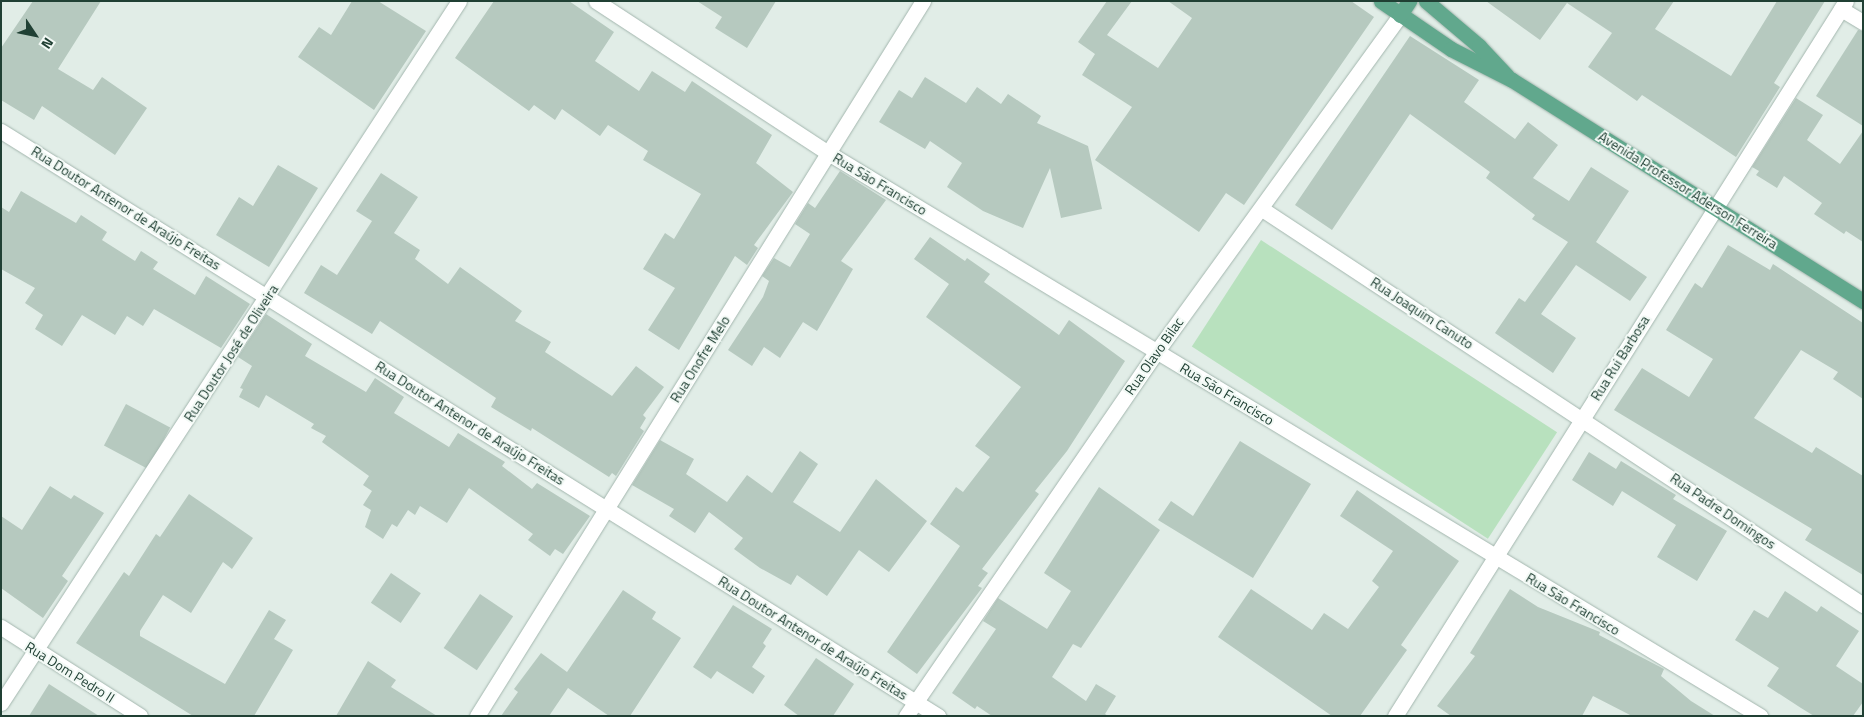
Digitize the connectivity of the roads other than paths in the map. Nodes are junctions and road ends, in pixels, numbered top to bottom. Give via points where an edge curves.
1 (459, 1) edge
2 (596, 1) edge
3 (923, 1) edge
4 (1381, 1) edge
5 (1409, 1) edge
6 (1426, 1) edge
7 (1844, 5) edge
8 (1400, 15) junction
9 (1863, 22) edge
10 (1512, 80) junction
11 (1, 131) edge
12 (830, 154) junction
13 (1715, 206) junction
14 (1262, 209) junction
15 (268, 296) junction
16 (1863, 301) edge
17 (1157, 351) junction
18 (1583, 417) junction
19 (606, 508) junction
20 (1495, 557) junction
21 (1863, 605) edge
22 (1, 627) edge
23 (36, 651) junction
24 (915, 702) junction
25 (1, 703) edge
26 (140, 716) edge
27 (477, 716) edge
28 (906, 716) edge
29 (938, 716) edge
30 (1395, 716) edge
31 (1760, 716) edge

1 - 15 street, Rua Doutor José de Oliveira
2 - 12 street, Rua São Francisco
3 - 12 street, Rua Onofre Melo
4 - 8 main road
5 - 8 main road, Rua Olavo Bilac
6 - 10 main road via 1479,46
7 - 9 street
7 - 13 street, Rua Rui Barbosa
8 - 10 main road via 1468,60
8 - 14 street, Rua Olavo Bilac
10 - 13 main road, Avenida Professor Aderson Ferreira
11 - 15 street, Rua Doutor Antenor de Araújo Freitas
12 - 17 street, Rua São Francisco
12 - 19 street, Rua Onofre Melo
13 - 16 main road, Avenida Professor Aderson Ferreira
13 - 18 street, Rua Rui Barbosa
14 - 17 street, Rua Olavo Bilac
14 - 18 street, Rua Joaquim Canuto
15 - 19 street, Rua Doutor Antenor de Araújo Freitas
15 - 23 street, Rua Doutor José de Oliveira
17 - 20 street, Rua São Francisco
17 - 24 street, Rua Olavo Bilac
18 - 20 street, Rua Rui Barbosa
18 - 21 street, Rua Padre Domingos
19 - 24 street, Rua Doutor Antenor de Araújo Freitas
19 - 27 street, Rua Onofre Melo
20 - 30 street, Rua Rui Barbosa
20 - 31 street, Rua São Francisco
22 - 23 street, Rua Dom Pedro II
23 - 25 street, Rua Doutor José de Oliveira
23 - 26 street, Rua Dom Pedro II
24 - 28 street, Rua Olavo Bilac
24 - 29 street, Rua Doutor Antenor de Araújo Freitas

